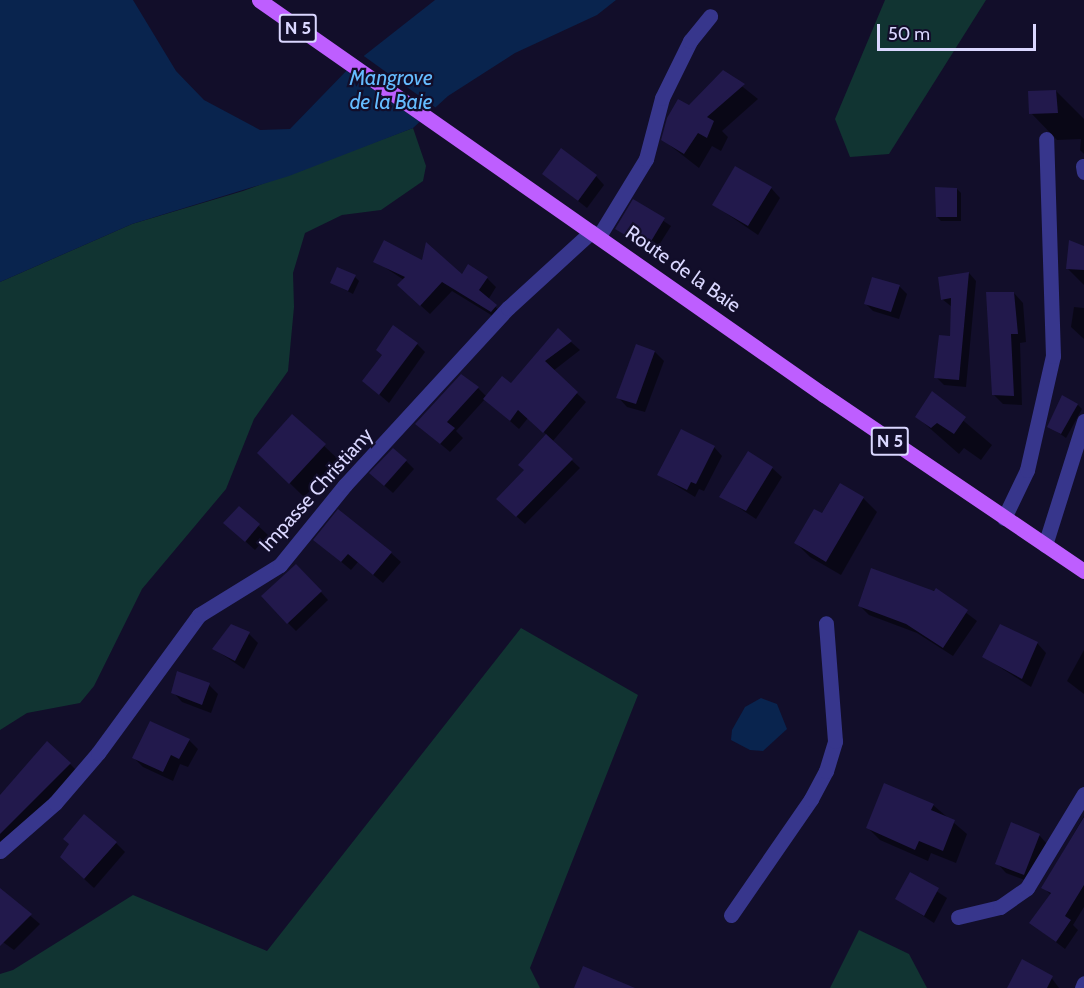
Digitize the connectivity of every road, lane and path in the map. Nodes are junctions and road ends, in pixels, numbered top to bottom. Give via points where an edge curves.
1 (259, 0) edge
2 (710, 16) dead end
3 (1046, 139) dead end
4 (595, 234) junction
5 (1084, 421) edge
6 (1004, 518) junction
7 (1045, 545) junction
8 (1084, 571) edge
9 (826, 623) dead end
10 (1084, 794) edge
11 (0, 851) edge
12 (731, 915) dead end
13 (958, 917) dead end
14 (1084, 983) edge
15 (1082, 988) edge

1 - 4 main road, Route de la Baie / N 5
2 - 4 street, Impasse Christiany via 690,41 663,98 646,159
3 - 6 street via 1053,356 1027,470
4 - 6 main road, Route de la Baie / N 5
4 - 11 street, Impasse Christiany via 508,308 345,485 280,565 199,615 98,753 55,803
5 - 7 street
6 - 7 main road, Route de la Baie / N 5
7 - 8 main road, Route de la Baie / N 5
9 - 12 street via 835,741 826,771
10 - 13 street via 1027,888 1000,907
14 - 15 street

